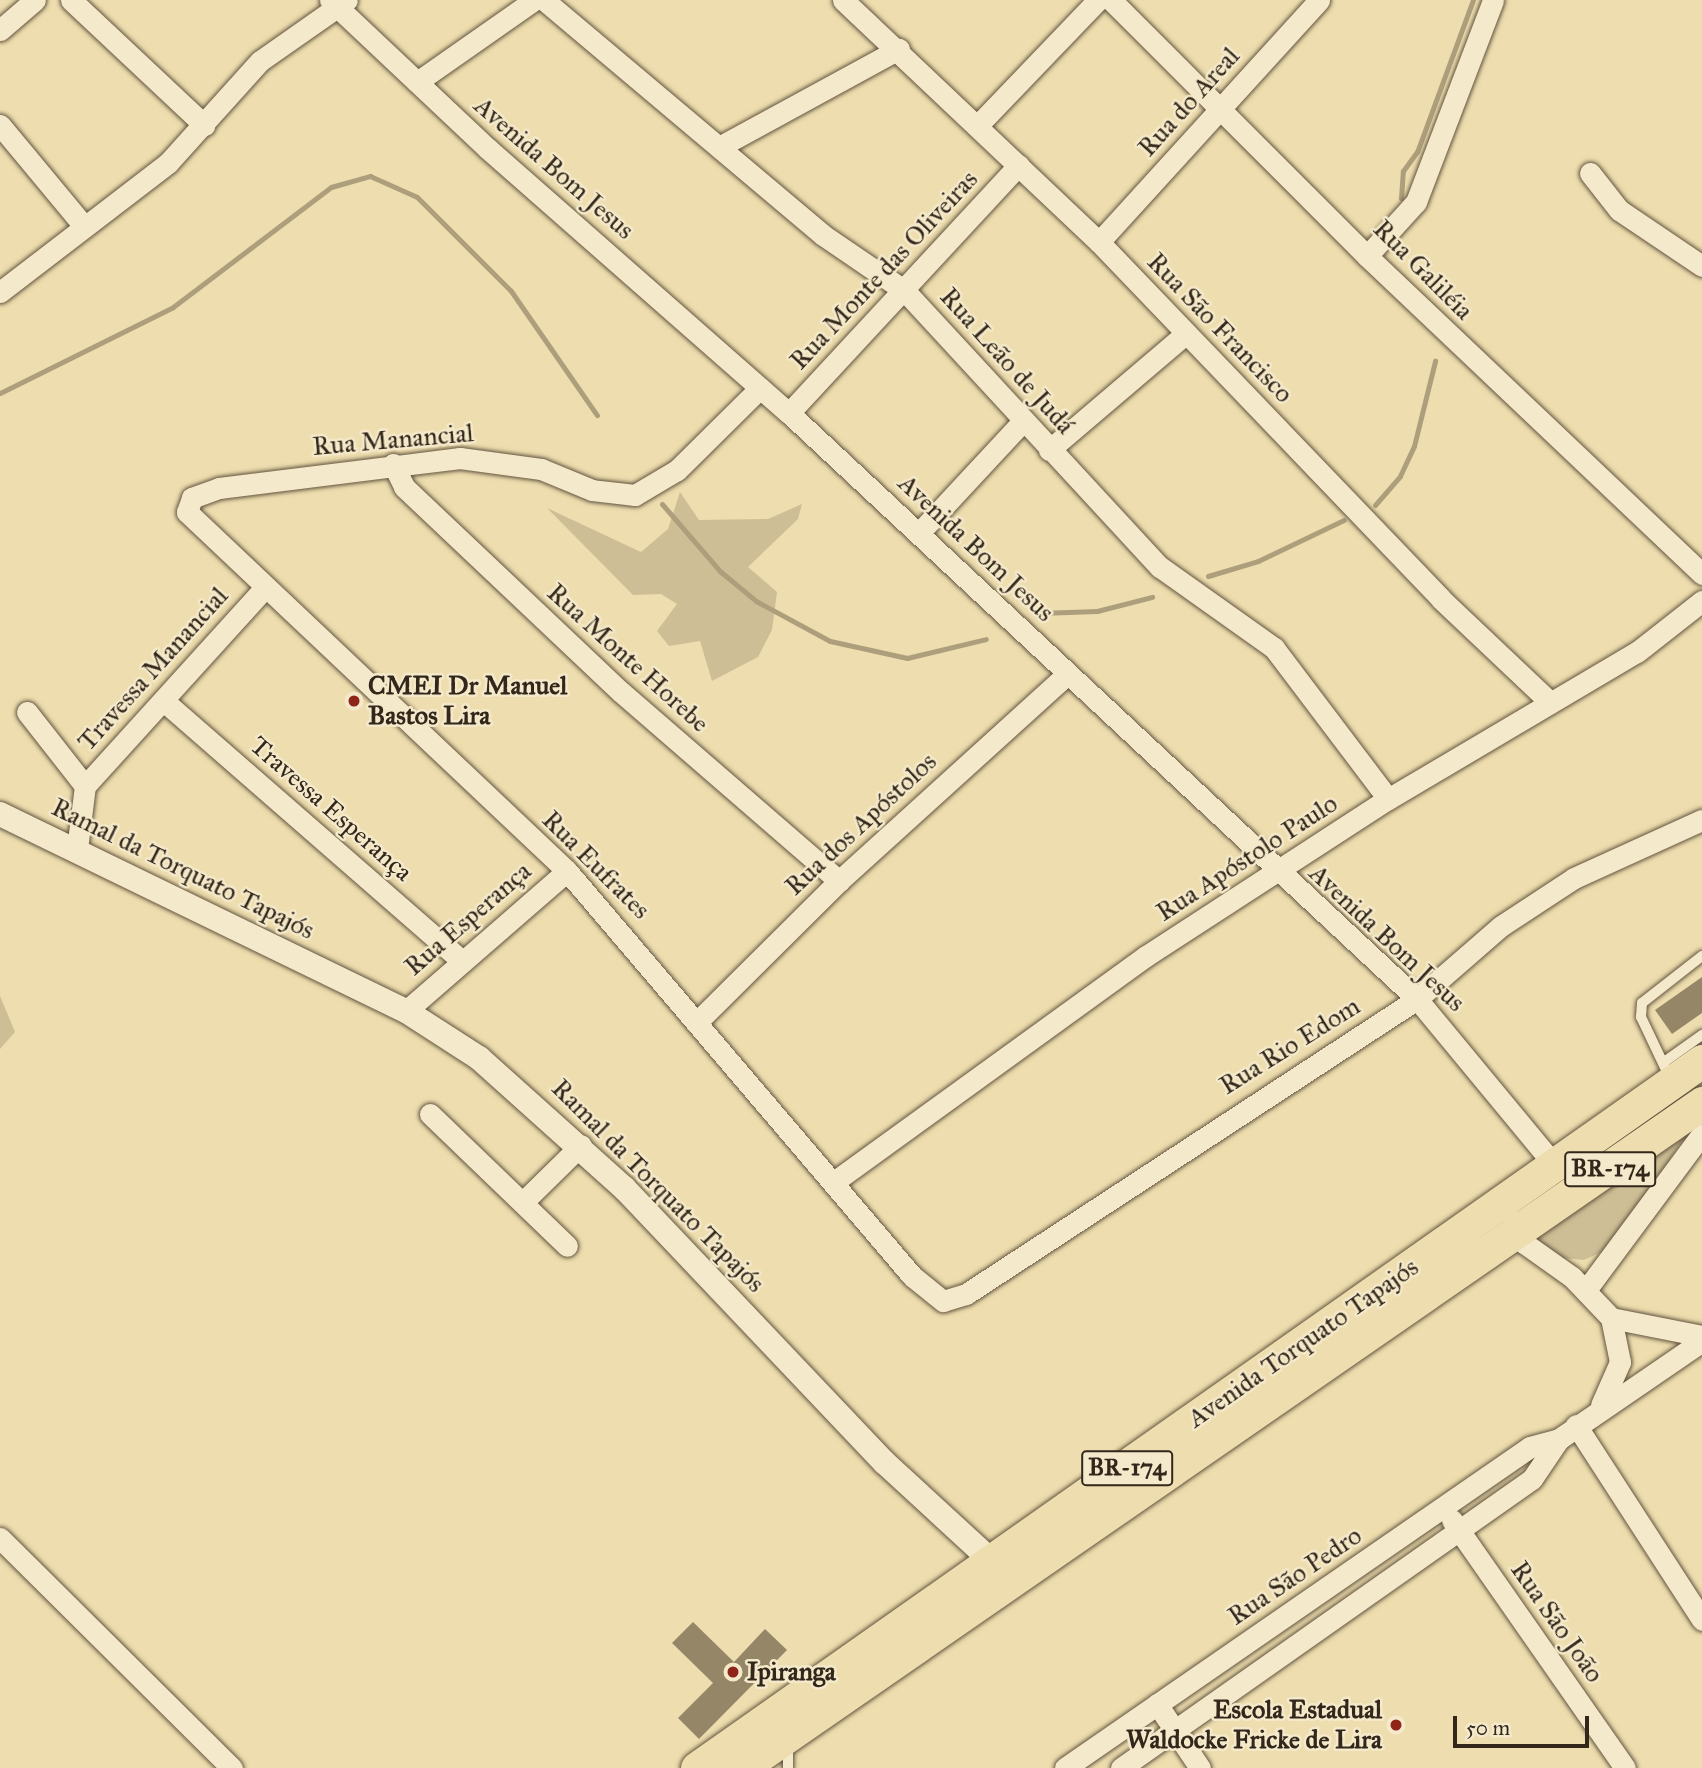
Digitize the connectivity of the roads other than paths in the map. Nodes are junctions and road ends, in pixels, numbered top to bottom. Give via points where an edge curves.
1 (35, 0) edge
2 (71, 0) edge
3 (534, 0) edge
4 (544, 0) edge
5 (843, 0) edge
6 (1098, 0) edge
7 (1111, 0) edge
8 (1319, 0) edge
9 (1493, 0) edge
10 (338, 3) edge
11 (0, 30) edge
12 (899, 49) junction
13 (417, 82) junction
14 (1222, 108) junction
15 (0, 125) edge
16 (204, 125) junction
17 (978, 125) junction
18 (719, 146) junction
19 (1019, 165) junction
20 (1590, 173) dead end
21 (83, 225) junction
22 (1100, 242) junction
23 (1367, 256) junction
24 (1702, 266) edge
25 (905, 291) junction
26 (0, 292) edge
27 (1184, 335) junction
28 (760, 388) junction
29 (789, 413) junction
30 (1022, 422) junction
31 (1049, 450) junction
32 (393, 464) junction
33 (200, 529) joint
34 (919, 533) junction
35 (1699, 565) edge
36 (263, 590) junction
37 (1702, 601) edge
38 (1068, 673) junction
39 (165, 702) junction
40 (1550, 702) junction
41 (27, 712) dead end
42 (85, 786) junction
43 (1388, 799) junction
44 (0, 814) edge
45 (1702, 820) edge
46 (77, 849) junction
47 (567, 871) junction
48 (1279, 875) junction
49 (839, 881) junction
50 (1702, 956) edge
51 (460, 959) junction
52 (1417, 999) junction
53 (406, 1011) junction
54 (698, 1021) junction
55 (1702, 1035) edge
56 (1702, 1061) edge
57 (1668, 1072) junction
58 (1702, 1103) edge
59 (430, 1114) dead end
60 (1702, 1134) edge
61 (581, 1145) junction
62 (1555, 1166) junction
63 (835, 1181) junction
64 (1526, 1186) junction
65 (523, 1202) junction
66 (1518, 1235) junction
67 (567, 1246) dead end
68 (912, 1276) joint
69 (1586, 1290) junction
70 (1611, 1318) junction
71 (1702, 1336) edge
72 (1702, 1342) edge
73 (1600, 1407) junction
74 (1576, 1425) junction
75 (1559, 1439) junction
76 (1444, 1508) junction
77 (1459, 1532) junction
78 (0, 1538) edge
79 (993, 1563) junction
80 (1702, 1620) edge
81 (1157, 1704) junction
82 (1175, 1733) junction
83 (789, 1735) junction
84 (233, 1768) edge
85 (697, 1768) edge
86 (741, 1768) edge
87 (788, 1768) edge
88 (1065, 1768) edge
89 (1121, 1768) edge
90 (1200, 1768) edge
91 (1625, 1768) edge

1 - 11 street
2 - 16 street
3 - 13 street
4 - 18 street, Rua Leão de Judá
5 - 12 street, Rua São Francisco
6 - 17 street
7 - 14 street, Rua Galiléia
8 - 14 street, Rua do Areal
9 - 23 street via 1416,202
10 - 13 street, Avenida Bom Jesus
10 - 16 street via 260,61
12 - 17 street, Rua São Francisco
12 - 18 street
13 - 28 street, Avenida Bom Jesus
14 - 22 street, Rua do Areal
14 - 23 street, Rua Galiléia
15 - 21 street
16 - 21 street via 169,163
17 - 19 street, Rua São Francisco
18 - 25 street, Rua Leão de Judá via 880,279
19 - 22 street, Rua São Francisco
19 - 25 street, Rua Monte das Oliveiras
20 - 24 street via 1619,210
21 - 26 street
22 - 27 street, Rua São Francisco
23 - 35 street, Rua Galiléia
25 - 29 street, Rua Monte das Oliveiras
25 - 30 street, Rua Leão de Judá
27 - 31 street
27 - 40 street, Rua São Francisco
28 - 29 street, Avenida Bom Jesus
28 - 32 street, Rua Manancial via 677,470 635,495 592,490 499,461
29 - 34 street, Avenida Bom Jesus
30 - 31 street, Rua Leão de Judá
30 - 34 street
31 - 43 street, Rua Leão de Judá via 1160,567 1274,648
32 - 33 street, Rua Manancial via 209,491 186,508
32 - 49 street, Rua Monte Horebe via 404,487 611,683
33 - 36 street, Rua Eufrates
34 - 38 street, Avenida Bom Jesus
36 - 39 street, Travessa Manancial
36 - 47 street, Rua Eufrates
37 - 40 street, Rua Apóstolo Paulo via 1637,652
38 - 48 street, Avenida Bom Jesus
38 - 49 street, Rua dos Apóstolos
39 - 42 street, Travessa Manancial
39 - 51 street, Travessa Esperança
40 - 43 street, Rua Apóstolo Paulo
41 - 42 street, Travessa Manancial
42 - 46 street, Travessa Manancial
43 - 48 street, Rua Apóstolo Paulo
44 - 46 street, Ramal da Torquato Tapajós
45 - 52 street, Rua Rio Edom via 1574,878 1501,926
46 - 53 street, Ramal da Torquato Tapajós via 129,881
47 - 51 street, Rua Esperança
47 - 54 street, Rua Eufrates
48 - 52 street, Avenida Bom Jesus
48 - 63 street, Rua Apóstolo Paulo via 1146,956
49 - 54 street, Rua dos Apóstolos
50 - 57 lane via 1642,1003 1641,1017
51 - 53 street, Rua Esperança
52 - 62 street, Avenida Bom Jesus
52 - 68 street, Rua Rio Edom via 955,1300 928,1294
53 - 61 street, Ramal da Torquato Tapajós via 524,1093
54 - 63 street, Rua Eufrates
55 - 57 lane
56 - 57 highway, Avenida Torquato Tapajós / BR-174
57 - 62 highway, Avenida Torquato Tapajós / BR-174
58 - 66 highway, Avenida Torquato Tapajós / BR-174
59 - 65 street
60 - 69 street
61 - 65 street
61 - 79 street, Ramal da Torquato Tapajós via 884,1462
62 - 64 highway, Avenida Torquato Tapajós / BR-174
63 - 68 street, Rua Eufrates
64 - 66 street via 1513,1215
64 - 79 highway, Avenida Torquato Tapajós / BR-174
65 - 67 street
66 - 69 street
66 - 83 highway, Avenida Torquato Tapajós / BR-174
69 - 70 street
70 - 71 street
70 - 73 street via 1620,1362
72 - 73 street, Rua São Pedro
73 - 74 street, Rua São Pedro
74 - 75 street, Rua São Pedro
74 - 80 street
75 - 76 street, Rua São Pedro via 1530,1447
75 - 77 street, Rua São Pedro via 1539,1472
76 - 77 street, Rua São João
76 - 81 street, Rua São Pedro
77 - 82 street, Rua São Pedro
77 - 91 street, Rua São João
78 - 84 street
79 - 85 highway, Avenida Torquato Tapajós / BR-174
81 - 82 street
81 - 88 street, Rua São Pedro
82 - 89 street, Rua São Pedro
82 - 90 street
83 - 86 highway, Avenida Torquato Tapajós / BR-174
83 - 87 lane

